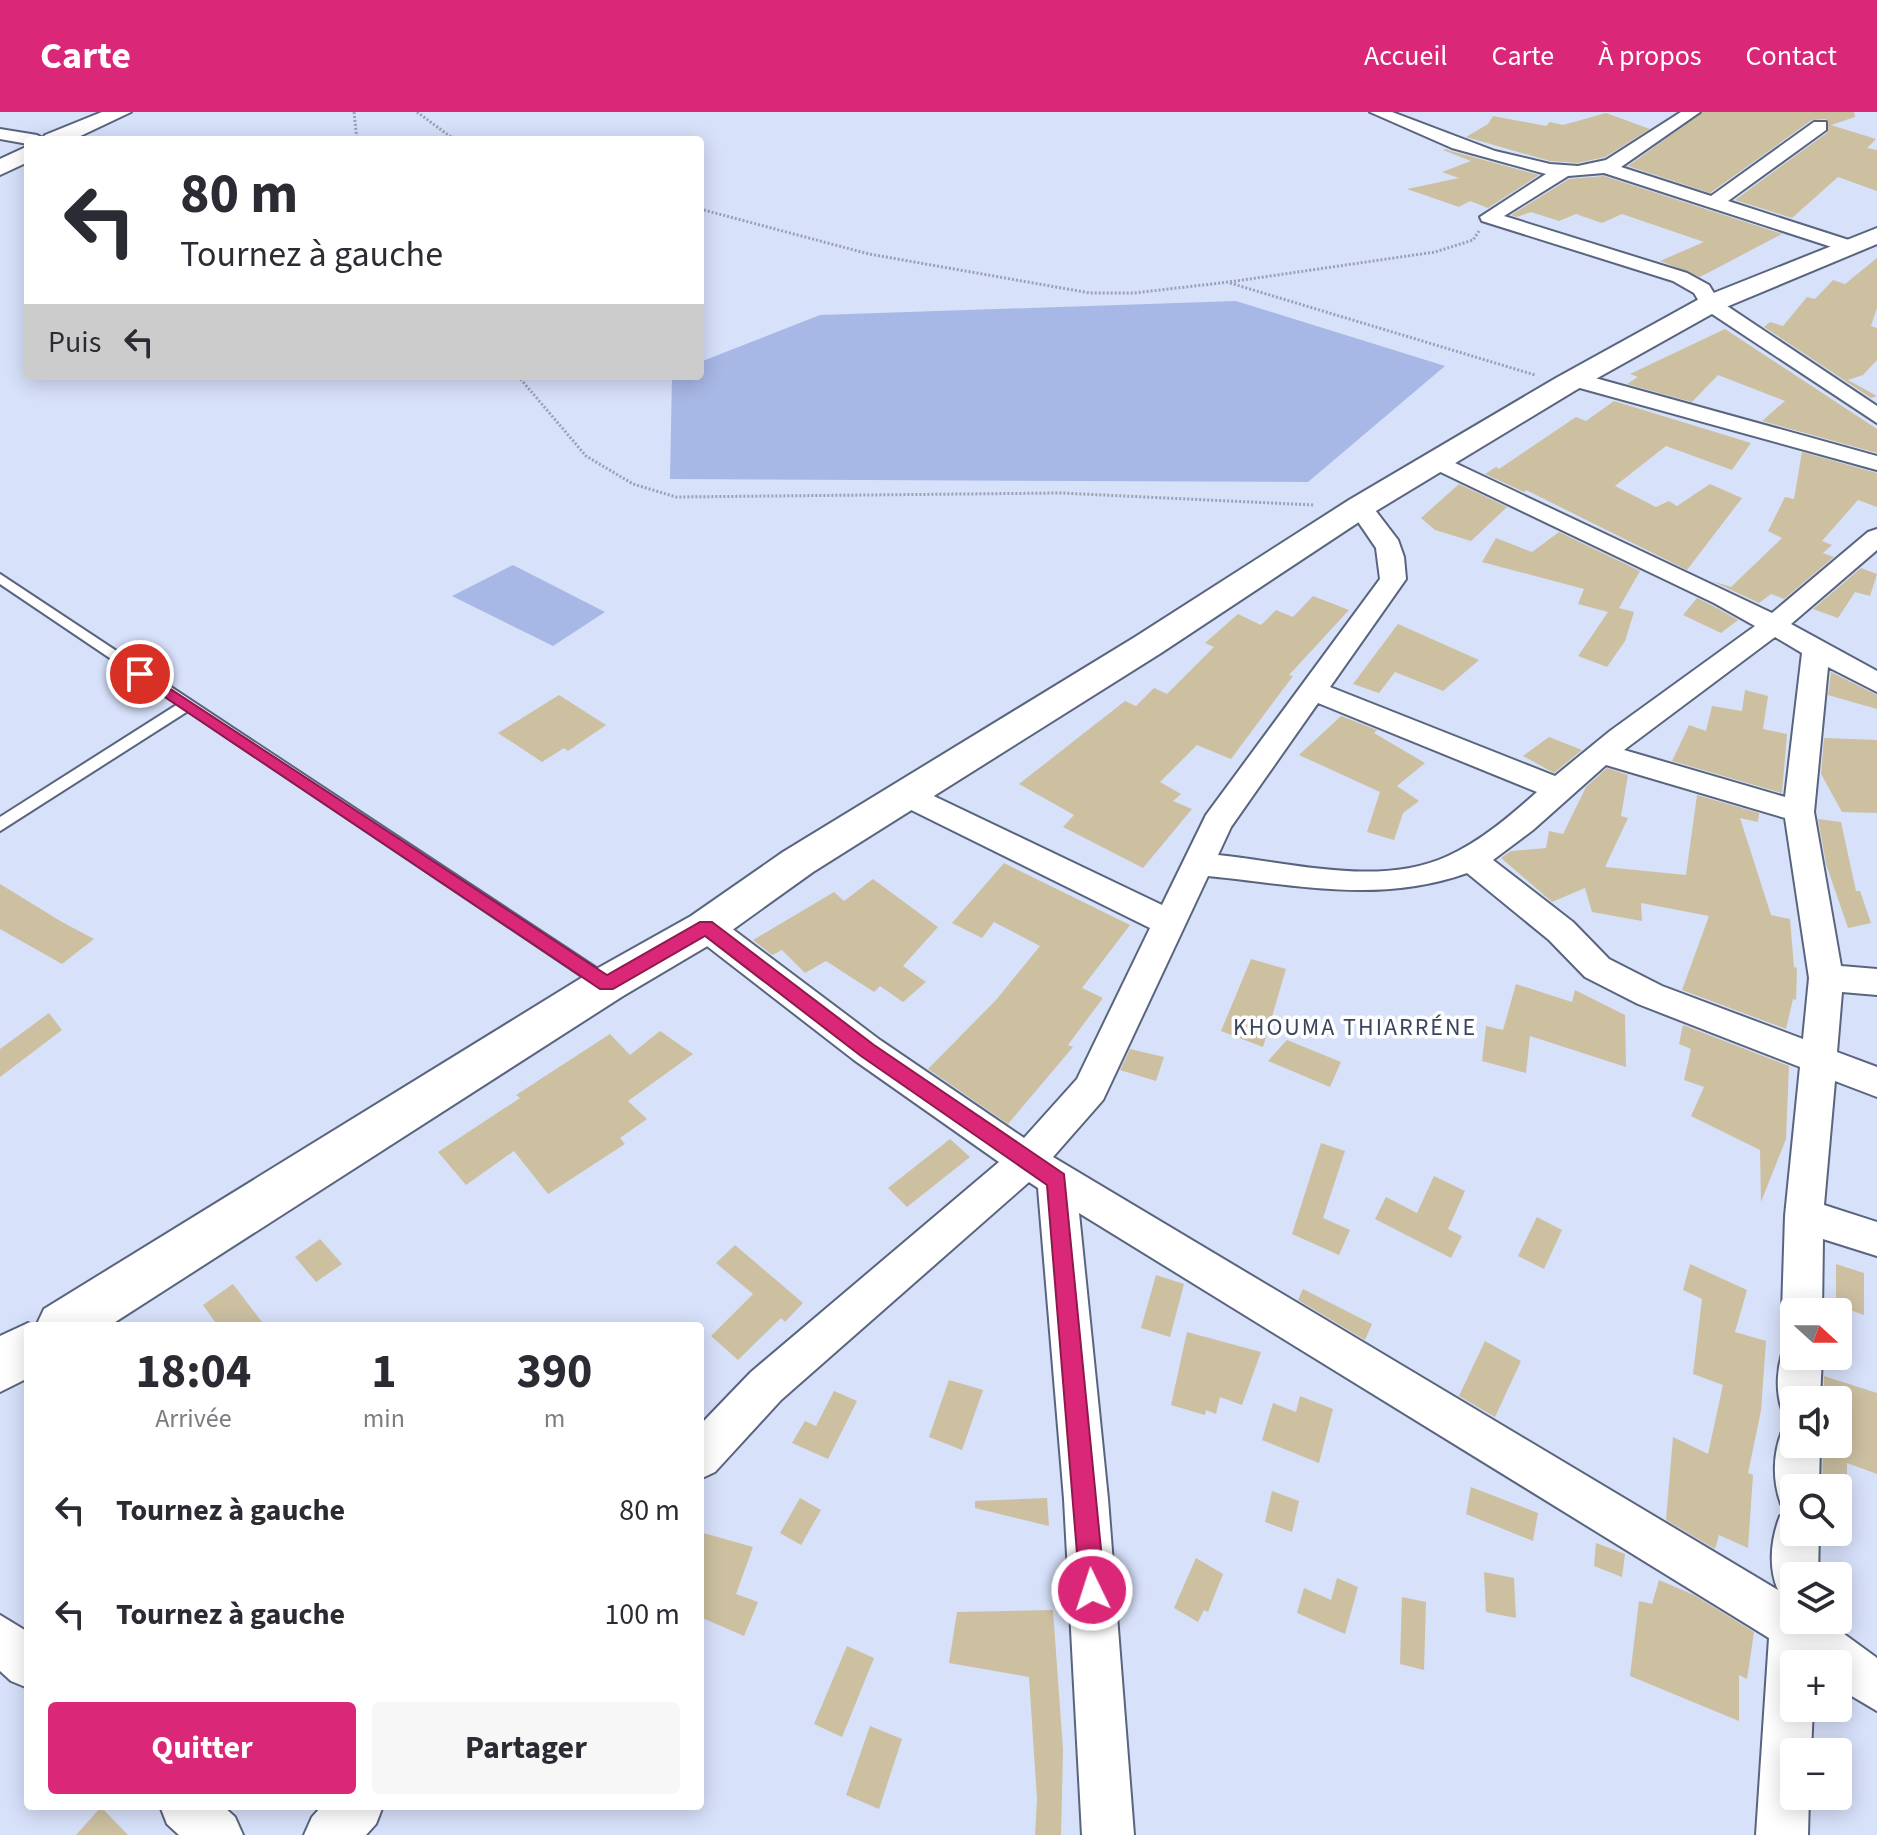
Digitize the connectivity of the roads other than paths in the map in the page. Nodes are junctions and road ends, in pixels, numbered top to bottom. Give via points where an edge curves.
1 (120, 112) edge
2 (1378, 112) edge
3 (1692, 112) edge
4 (1820, 126) dead end
5 (0, 134) edge
6 (63, 136) edge
7 (24, 138) edge
8 (24, 155) edge
9 (1604, 167) junction
10 (0, 168) edge
11 (1562, 172) junction
12 (1713, 203) junction
13 (1864, 241) edge
14 (1710, 304) junction
15 (1572, 382) junction
16 (1877, 416) edge
17 (1436, 461) junction
18 (1877, 463) edge
19 (1360, 507) junction
20 (1877, 537) edge
21 (0, 578) edge
22 (1773, 625) junction
23 (1816, 651) junction
24 (1877, 683) edge
25 (1311, 690) junction
26 (187, 705) junction
27 (1601, 753) junction
28 (1558, 789) junction
29 (906, 795) junction
30 (1799, 812) junction
31 (0, 825) edge
32 (1473, 861) junction
33 (1199, 864) junction
34 (1168, 922) junction
35 (706, 927) junction
36 (1826, 978) junction
37 (1877, 982) edge
38 (607, 984) junction
39 (1820, 1061) junction
40 (1877, 1082) edge
41 (1042, 1171) junction
42 (1804, 1216) junction
43 (1877, 1239) edge
44 (1802, 1298) edge
45 (69, 1322) edge
46 (24, 1351) edge
47 (0, 1366) edge
48 (704, 1453) edge
49 (1780, 1605) edge
50 (1793, 1634) edge
51 (1818, 1634) edge
52 (0, 1639) edge
53 (24, 1660) edge
54 (1877, 1687) edge
55 (189, 1810) edge
56 (354, 1810) edge
57 (217, 1835) edge
58 (330, 1835) edge
59 (1108, 1835) edge
60 (1782, 1835) edge

1 - 6 main road
2 - 11 street via 1456,143
3 - 9 street
4 - 12 street
5 - 7 street
8 - 10 main road
9 - 11 street
9 - 12 street
11 - 14 street via 1489,217 1680,277 1702,289
12 - 13 street
13 - 14 main road
14 - 15 main road
14 - 16 street
15 - 17 main road
15 - 18 street
17 - 19 main road
17 - 22 street
19 - 25 street via 1389,543 1393,579
19 - 29 main road
20 - 22 street
21 - 26 lane
22 - 23 street
22 - 27 street
23 - 24 street
23 - 30 street
25 - 28 street
25 - 33 street via 1217,823
26 - 31 lane
26 - 38 lane
27 - 28 street
27 - 30 street
28 - 32 street
29 - 34 street
29 - 35 main road
30 - 36 street
32 - 33 street via 1433,874 1366,881
32 - 39 street via 1561,931 1597,968 1650,995
33 - 34 street
34 - 41 street via 1090,1089
35 - 38 main road
35 - 41 street via 867,1050
36 - 37 street
36 - 39 street
38 - 45 main road
39 - 40 street
39 - 42 street
41 - 48 street via 766,1386
41 - 49 street
41 - 59 street via 1086,1499
42 - 43 street
42 - 44 street
46 - 47 main road
50 - 60 street
51 - 54 street
52 - 53 street
55 - 57 street
56 - 58 street

